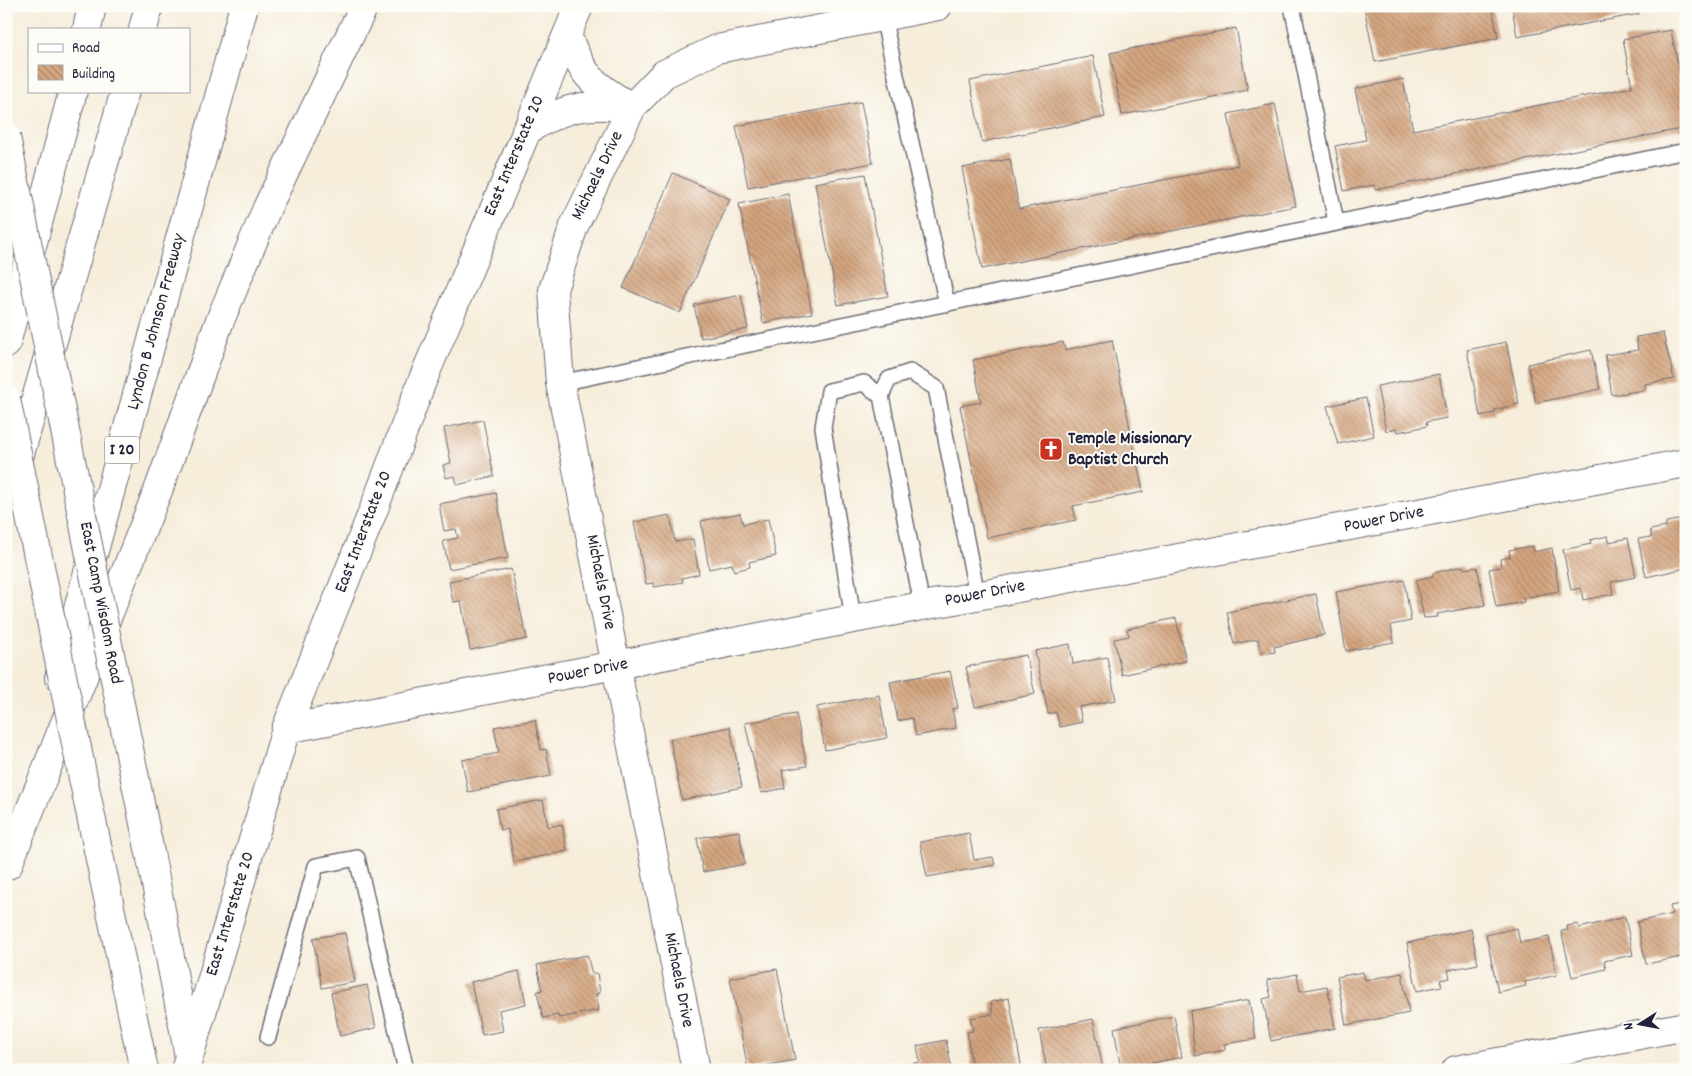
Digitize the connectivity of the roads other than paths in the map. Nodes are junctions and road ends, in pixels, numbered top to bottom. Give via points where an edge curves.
1 (92, 6) edge
2 (149, 6) edge
3 (244, 6) edge
4 (364, 6) edge
5 (579, 6) edge
6 (938, 6) edge
7 (1292, 6) edge
8 (883, 17) junction
9 (87, 28) edge
10 (143, 28) edge
11 (567, 34) junction
12 (73, 92) edge
13 (125, 92) edge
14 (632, 107) junction
15 (526, 131) junction
16 (6, 137) edge
17 (1686, 151) edge
18 (1336, 222) junction
19 (947, 304) junction
20 (6, 344) edge
21 (560, 383) junction
22 (880, 396) junction
23 (6, 399) edge
24 (1686, 463) edge
25 (6, 502) edge
26 (977, 595) junction
27 (922, 605) junction
28 (852, 618) junction
29 (617, 666) junction
30 (286, 730) junction
31 (7, 867) edge
32 (1686, 1026) edge
33 (268, 1037) dead end
34 (188, 1065) edge
35 (144, 1070) edge
36 (406, 1070) edge
37 (696, 1070) edge
38 (1456, 1070) edge

1 - 9 main road
2 - 10 main road
3 - 31 main road, Lyndon B Johnson Freeway / I 20
4 - 31 main road via 267,208 223,314 159,488
5 - 11 main road, East Interstate 20
6 - 8 main road, Michaels Drive
7 - 18 lane
8 - 14 main road, Michaels Drive via 717,49 664,74
8 - 19 lane
11 - 14 main road via 580,68 600,88
11 - 15 main road, East Interstate 20
12 - 20 main road
13 - 25 main road
14 - 15 main road via 584,105 552,115
14 - 21 main road, Michaels Drive via 574,226 552,290
15 - 30 main road, East Interstate 20 via 421,384
16 - 34 main road, East Camp Wisdom Road, bridge via 150,858
17 - 18 lane
18 - 19 lane
19 - 21 lane
21 - 29 main road, Michaels Drive
22 - 26 lane via 888,379 910,372 936,388
22 - 27 lane
22 - 28 lane via 864,383 828,391 823,427
23 - 35 main road, bridge
24 - 26 main road, Power Drive
26 - 27 main road, Power Drive
27 - 28 main road, Power Drive
28 - 29 main road, Power Drive
29 - 30 main road, Power Drive
29 - 37 main road, Michaels Drive
30 - 34 main road, East Interstate 20
32 - 38 main road
33 - 36 lane via 316,866 357,858

